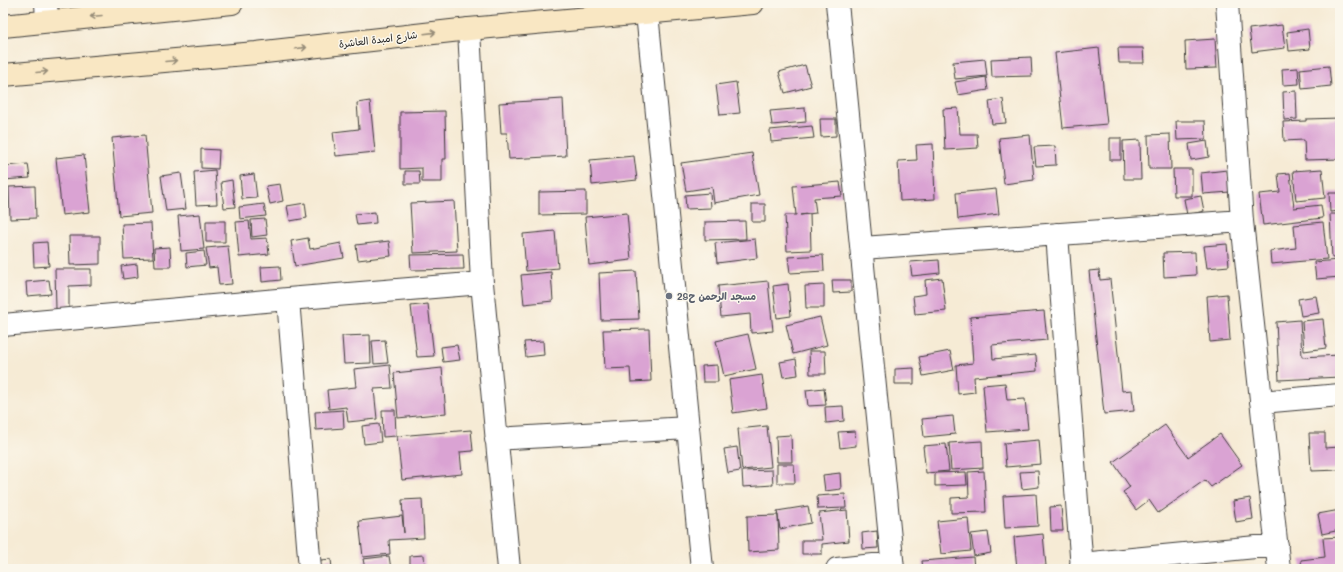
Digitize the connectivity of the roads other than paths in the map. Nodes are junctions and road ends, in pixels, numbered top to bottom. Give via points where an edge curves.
1 (232, 3) edge
2 (753, 3) edge
3 (837, 3) edge
4 (1227, 3) edge
5 (646, 8) edge
6 (46, 12) edge
7 (3, 26) edge
8 (469, 29) junction
9 (3, 75) edge
10 (1242, 221) junction
11 (1057, 234) junction
12 (862, 248) junction
13 (482, 283) junction
14 (288, 299) junction
15 (3, 325) edge
16 (1340, 395) edge
17 (1261, 402) junction
18 (688, 428) junction
19 (496, 439) junction
20 (1277, 545) junction
21 (892, 566) edge
22 (1082, 567) edge
23 (310, 569) edge
24 (509, 569) edge
25 (702, 569) edge
26 (837, 569) edge
27 (1279, 569) edge

1 -> 6 main road
2 - 5 main road, شارع امبدة العاشرة
3 - 12 street
4 - 10 street
5 - 8 main road, شارع امبدة العاشرة
5 - 18 street
6 - 7 main road
9 -> 8 main road, شارع امبدة العاشرة via 256,53
8 - 13 street
10 - 11 street
10 - 17 street
11 - 12 street
11 - 22 street
12 - 21 street
13 - 14 street
13 - 19 street
14 - 15 street
14 - 23 street
16 - 17 street
17 - 20 street
18 - 19 street
18 - 25 street
19 - 24 street
20 - 22 street
20 - 27 street
21 - 26 street

